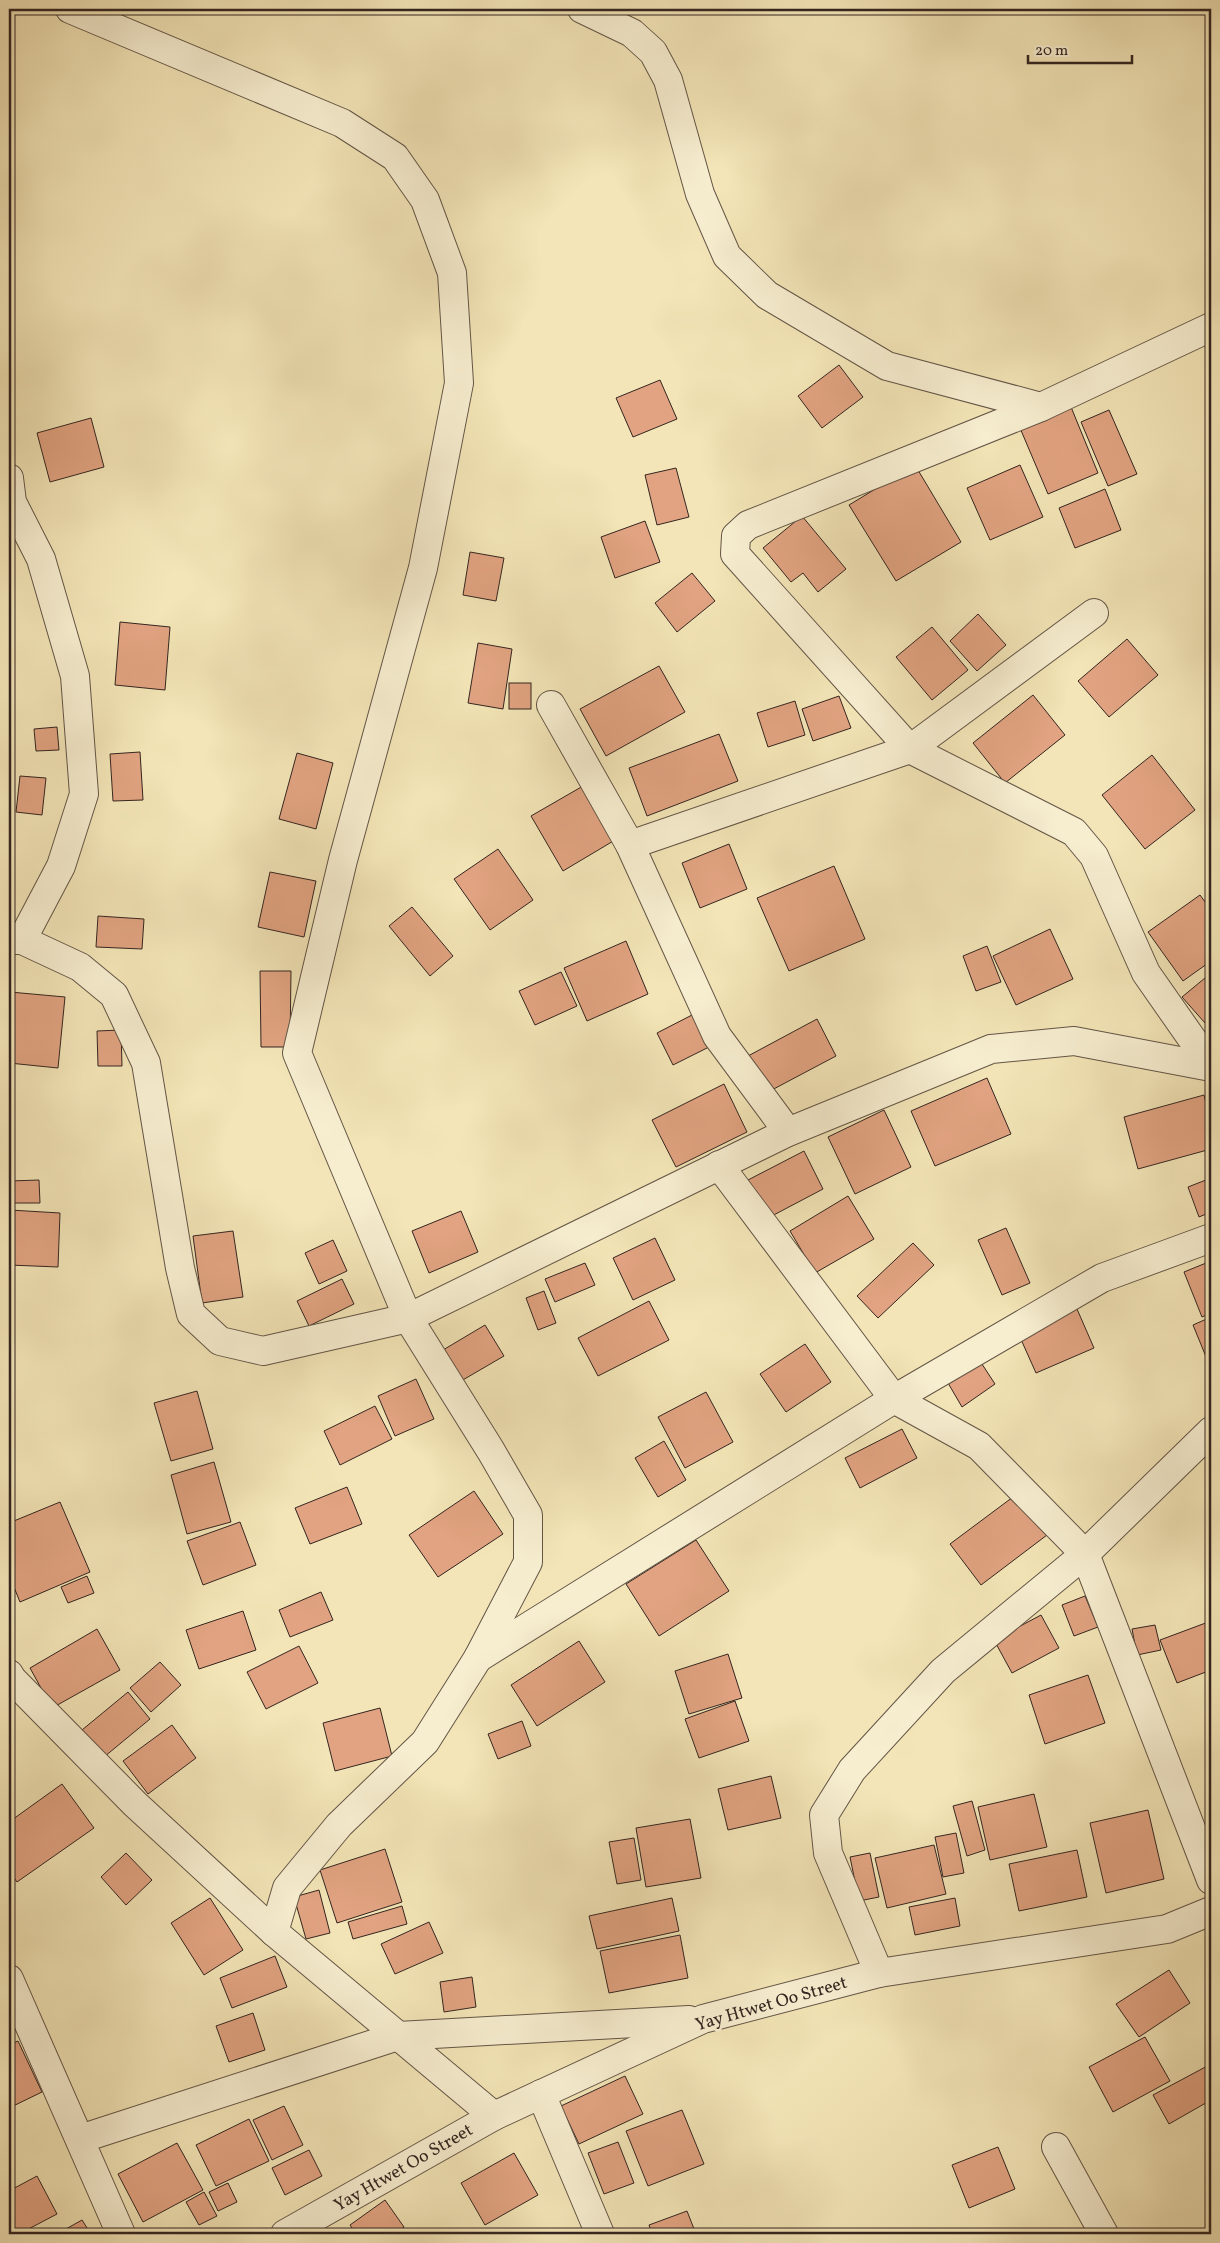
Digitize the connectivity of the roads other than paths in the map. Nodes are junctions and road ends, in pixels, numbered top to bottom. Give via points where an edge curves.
1 (70, 9) edge
2 (582, 9) edge
3 (1211, 327) edge
4 (1041, 407) junction
5 (9, 478) edge
6 (1094, 613) dead end
7 (551, 705) dead end
8 (910, 749) junction
9 (630, 845) junction
10 (15, 940) edge
11 (1211, 1066) edge
12 (788, 1132) junction
13 (719, 1165) junction
14 (1211, 1238) edge
15 (408, 1318) junction
16 (894, 1399) junction
17 (1211, 1431) edge
18 (1085, 1554) junction
19 (478, 1658) junction
20 (9, 1674) edge
21 (1211, 1880) edge
22 (1211, 1911) edge
23 (274, 1932) junction
24 (879, 1973) junction
25 (9, 1979) edge
26 (703, 2019) junction
27 (398, 2036) junction
28 (542, 2094) junction
29 (494, 2116) junction
30 (80, 2139) junction
31 (1056, 2147) dead end
32 (121, 2234) edge
33 (285, 2234) edge
34 (600, 2234) edge
35 (1104, 2234) edge

1 - 15 street via 342,123 395,157 425,200 452,273 459,383 423,568 343,860 297,1053
2 - 4 street via 632,33 653,52 668,80 700,194 727,256 767,295 887,366
3 - 4 street
4 - 8 street via 748,525 736,536 736,554
5 - 10 street via 12,502 41,559 75,676 84,794 61,866
6 - 8 street
7 - 9 street
8 - 9 street
8 - 11 street via 1074,832 1094,856 1146,973
9 - 12 street via 717,1036
10 - 15 street via 80,967 114,995 146,1063 180,1268 191,1314 220,1341 263,1351
11 - 12 street via 1074,1042 991,1049
12 - 13 street
13 - 15 street
13 - 16 street
14 - 16 street via 1102,1278
15 - 19 street via 528,1515 528,1562
16 - 18 street via 979,1446
16 - 19 street
17 - 18 street
18 - 21 street
18 - 24 street via 943,1671 852,1770 824,1815 828,1853
19 - 23 street via 425,1742 339,1825 287,1888
20 - 23 street via 135,1804
22 - 24 street, Yay Htwet Oo Street via 1167,1929
23 - 27 street
24 - 26 street, Yay Htwet Oo Street
25 - 30 street
26 - 27 street
26 - 28 street, Yay Htwet Oo Street
27 - 29 street
27 - 30 street
28 - 29 street, Yay Htwet Oo Street
28 - 34 street
29 - 33 street, Yay Htwet Oo Street
30 - 32 street
31 - 35 street

